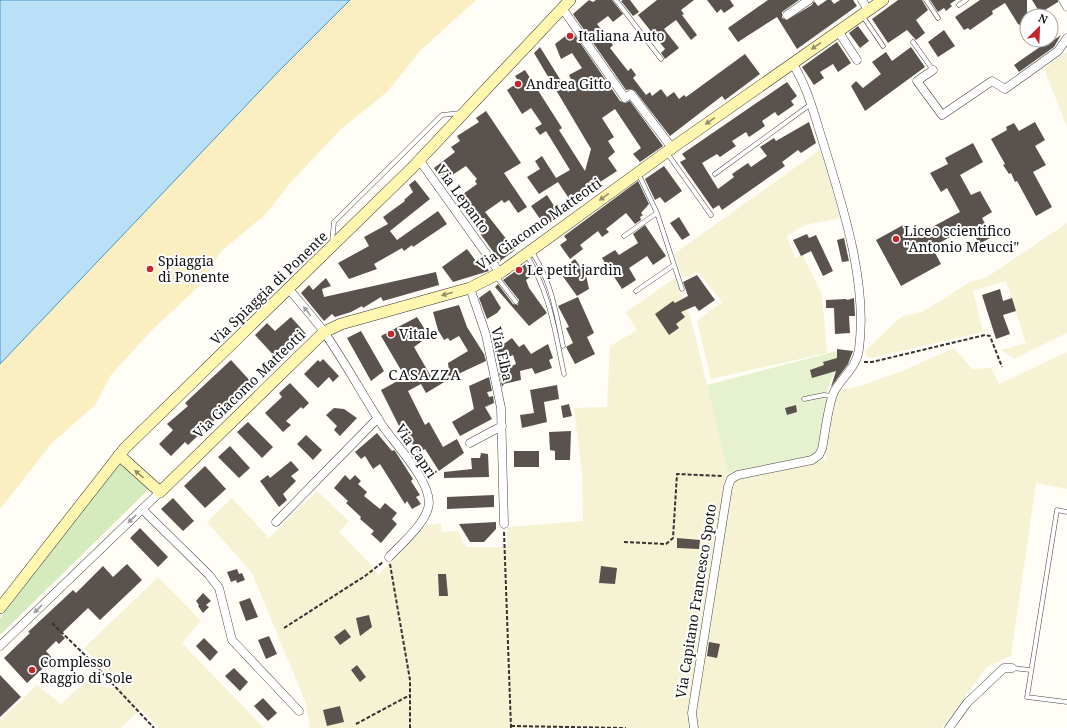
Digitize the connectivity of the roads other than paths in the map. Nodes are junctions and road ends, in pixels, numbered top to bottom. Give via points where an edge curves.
1 (570, 0) edge
2 (616, 0) edge
3 (809, 0) edge
4 (862, 0) edge
5 (883, 0) edge
6 (927, 0) edge
7 (966, 0) edge
8 (1063, 0) edge
9 (959, 5) dead end
10 (1067, 7) edge
11 (562, 8) junction
12 (865, 12) junction
13 (787, 16) dead end
14 (938, 18) dead end
15 (838, 31) junction
16 (1067, 38) edge
17 (913, 42) dead end
18 (883, 46) dead end
19 (661, 59) dead end
20 (857, 60) dead end
21 (792, 63) junction
22 (933, 70) joint
23 (811, 104) junction
24 (464, 112) junction
25 (669, 150) junction
26 (420, 161) junction
27 (638, 173) junction
28 (715, 174) dead end
29 (657, 213) junction
30 (711, 215) dead end
31 (624, 236) dead end
32 (331, 248) junction
33 (528, 252) junction
34 (674, 265) junction
35 (498, 274) junction
36 (470, 288) junction
37 (289, 289) junction
38 (682, 289) dead end
39 (636, 291) dead end
40 (516, 302) dead end
41 (324, 332) junction
42 (563, 346) dead end
43 (564, 374) dead end
44 (833, 396) junction
45 (804, 399) dead end
46 (378, 418) junction
47 (502, 426) junction
48 (470, 443) dead end
49 (119, 455) junction
50 (160, 492) junction
51 (142, 509) junction
52 (1067, 512) edge
53 (276, 522) dead end
54 (504, 524) road end
55 (389, 557) road end
56 (0, 608) edge
57 (0, 646) edge
58 (1012, 668) joint
59 (1031, 670) junction
60 (1067, 702) edge
61 (299, 711) dead end
62 (694, 728) edge
63 (949, 728) edge

1 - 11 street, Via Spiaggia di Ponente
2 - 19 lane
3 - 13 street
4 - 12 street
5 - 12 street, Via Giacomo Matteotti
6 - 14 lane
7 - 9 lane
8 - 10 street
11 - 24 street, Via Spiaggia di Ponente
11 - 25 street via 625,98 630,94
12 - 15 street, Via Giacomo Matteotti
12 - 18 lane
15 - 20 street
15 -> 21 street, Via Giacomo Matteotti
16 - 22 street via 1058,51 1005,89 992,81 942,115 917,81
17 - 22 lane
21 - 23 street
21 -> 25 street, Via Giacomo Matteotti
23 - 28 lane
23 - 44 street via 842,204 862,312 856,362
24 - 26 street, Via Spiaggia di Ponente
24 - 32 lane via 442,115 334,222
25 - 27 street, Via Giacomo Matteotti
25 - 30 lane
26 - 32 street, Via Spiaggia di Ponente
26 - 35 street, Via Lepanto
27 - 29 lane
27 -> 33 street, Via Giacomo Matteotti
29 - 31 lane
29 - 34 lane
32 - 37 street, Via Spiaggia di Ponente
33 - 35 street, Via Giacomo Matteotti
33 - 42 lane via 536,258 554,302
33 - 43 lane via 550,303
34 - 38 lane
34 - 39 lane
35 - 36 street, Via Giacomo Matteotti
35 - 40 lane
36 -> 41 street, Via Giacomo Matteotti via 341,324
36 - 47 street, Via Elba via 486,335 501,408
41 -> 37 street, Via Capri
37 - 49 street, Via Spiaggia di Ponente
41 - 46 street, Via Capri
41 - 50 street, Via Giacomo Matteotti
44 - 45 lane
44 - 62 street, Via Capitano Francesco Spoto via 819,456 812,460 738,475 731,479 692,713
46 - 53 street, Via Capri
46 - 55 street, Via Capri via 426,488 429,501 423,519
47 - 48 street
47 - 54 street, Via Elba
50 -> 49 street
49 - 56 street, Via Spiaggia di Ponente
50 - 51 street, Via Giacomo Matteotti
51 -> 57 street, Via Giacomo Matteotti
51 - 61 street via 209,575 219,588 232,640
52 - 59 lane via 1057,510
58 - 59 lane
58 - 63 street via 1004,668 967,704
59 - 60 lane via 1027,697

